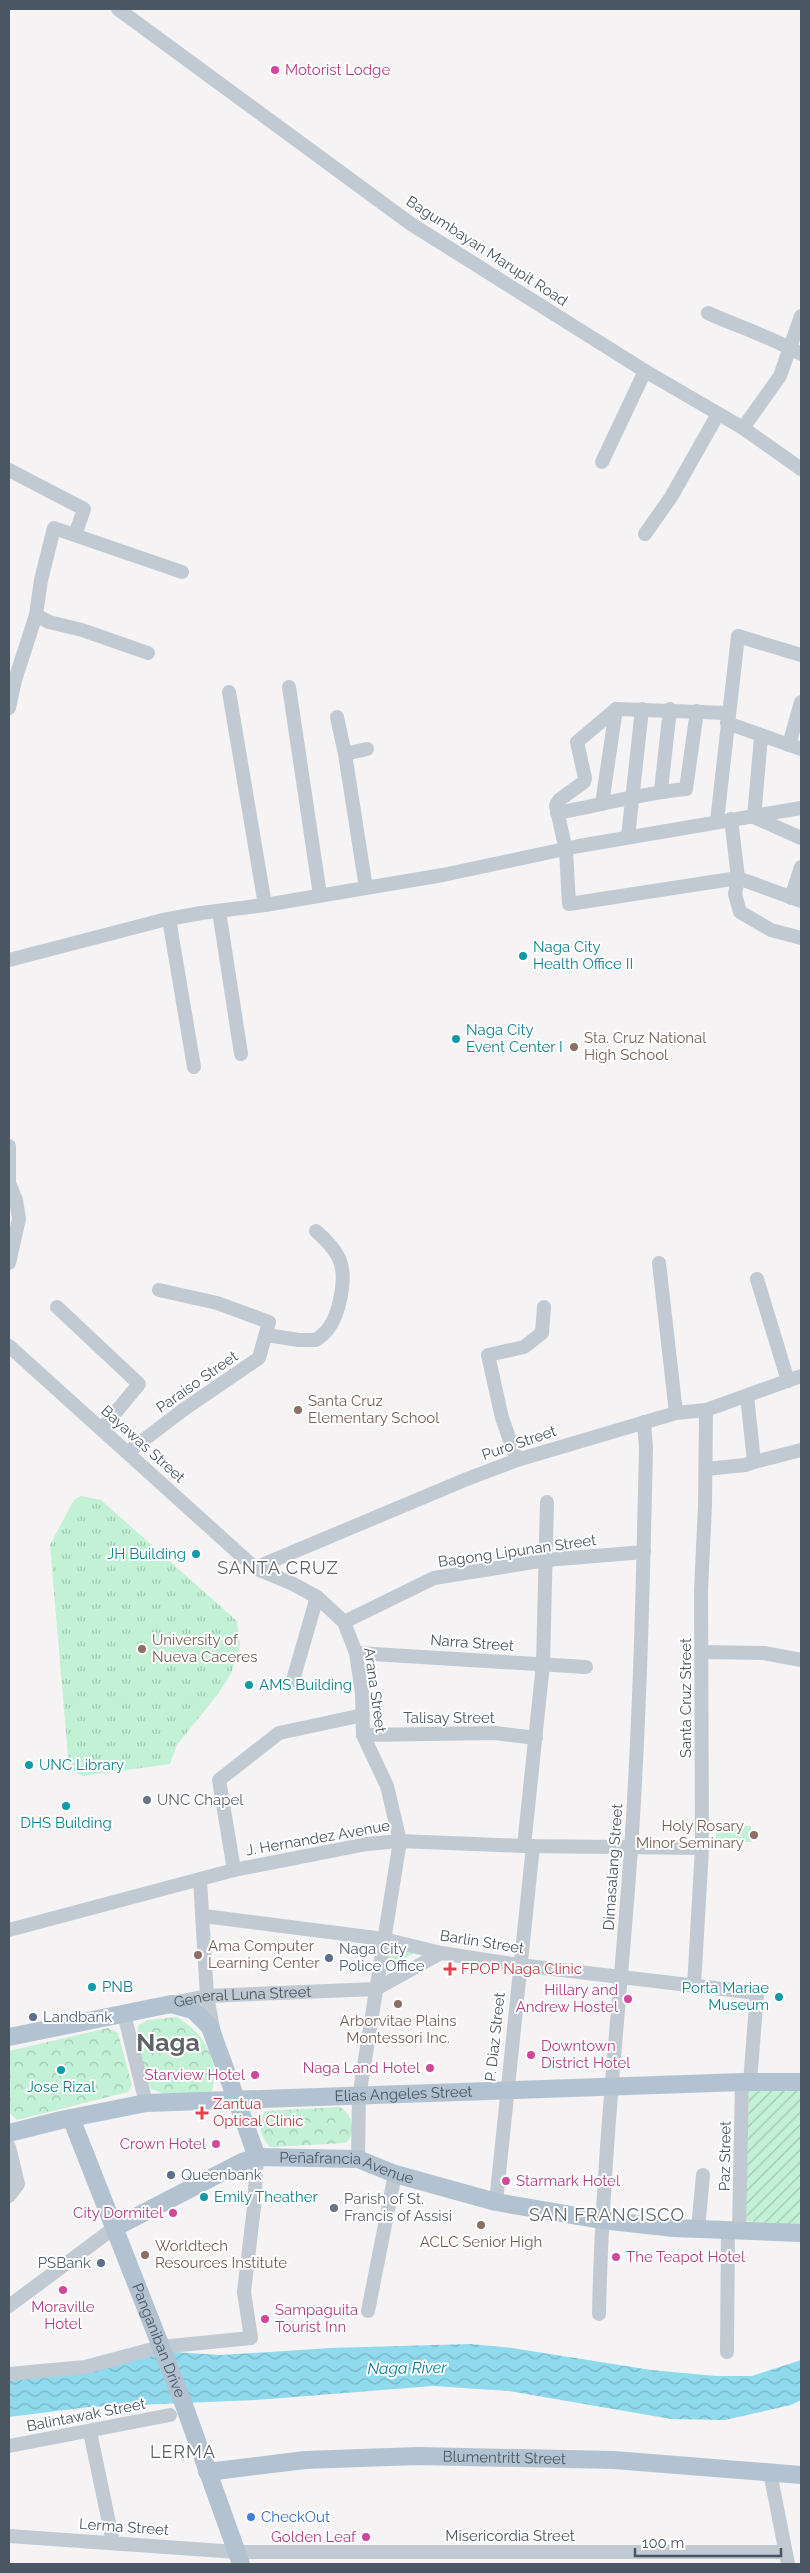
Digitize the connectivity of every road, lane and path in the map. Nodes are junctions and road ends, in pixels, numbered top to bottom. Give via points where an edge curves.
1 (118, 9) edge
2 (708, 313) dead end
3 (801, 316) edge
4 (795, 351) edge
5 (645, 371) junction
6 (718, 414) junction
7 (743, 428) junction
8 (602, 462) dead end
9 (801, 469) edge
10 (9, 470) edge
11 (644, 534) dead end
12 (74, 535) junction
13 (182, 572) dead end
14 (36, 615) junction
15 (148, 653) dead end
16 (801, 655) edge
17 (12, 680) edge
18 (289, 686) dead end
19 (229, 692) dead end
20 (801, 702) edge
21 (9, 708) edge
22 (616, 709) junction
23 (642, 710) junction
24 (670, 710) junction
25 (697, 711) junction
26 (337, 717) dead end
27 (728, 718) junction
28 (761, 737) junction
29 (795, 747) edge
30 (367, 749) dead end
31 (346, 754) junction
32 (661, 790) junction
33 (632, 799) junction
34 (602, 804) junction
35 (801, 808) edge
36 (557, 812) junction
37 (754, 817) junction
38 (731, 819) junction
39 (717, 821) junction
40 (628, 837) junction
41 (801, 838) edge
42 (566, 850) junction
43 (801, 867) edge
44 (738, 878) junction
45 (366, 888) junction
46 (320, 895) junction
47 (796, 899) edge
48 (265, 905) junction
49 (219, 911) junction
50 (169, 919) junction
51 (801, 938) edge
52 (9, 960) edge
53 (242, 1054) dead end
54 (194, 1067) dead end
55 (9, 1146) edge
56 (9, 1183) edge
57 (316, 1231) dead end
58 (9, 1262) edge
59 (659, 1263) dead end
60 (757, 1279) dead end
61 (159, 1290) dead end
62 (57, 1307) dead end
63 (544, 1307) dead end
64 (266, 1335) junction
65 (9, 1346) edge
66 (795, 1378) edge
67 (747, 1396) junction
68 (706, 1410) junction
69 (676, 1413) junction
70 (644, 1422) junction
71 (102, 1429) junction
72 (801, 1450) edge
73 (128, 1452) junction
74 (517, 1460) junction
75 (754, 1462) junction
76 (706, 1469) junction
77 (547, 1502) dead end
78 (644, 1552) junction
79 (546, 1560) junction
80 (255, 1568) junction
81 (317, 1597) junction
82 (344, 1622) junction
83 (702, 1652) junction
84 (356, 1653) junction
85 (801, 1660) edge
86 (543, 1664) junction
87 (586, 1667) dead end
88 (293, 1680) dead end
89 (363, 1714) junction
90 (363, 1735) junction
91 (536, 1738) junction
92 (400, 1840) junction
93 (529, 1846) junction
94 (631, 1848) junction
95 (702, 1848) junction
96 (234, 1870) junction
97 (200, 1880) junction
98 (204, 1916) junction
99 (9, 1930) edge
100 (384, 1940) junction
101 (441, 1953) junction
102 (519, 1964) junction
103 (622, 1978) junction
104 (694, 1986) junction
105 (376, 1989) junction
106 (757, 1993) joint
107 (207, 1996) junction
108 (170, 2004) junction
109 (124, 2014) junction
110 (9, 2037) edge
111 (216, 2039) junction
112 (746, 2082) junction
113 (801, 2082) edge
114 (612, 2088) junction
115 (506, 2091) junction
116 (359, 2097) junction
117 (237, 2102) junction
118 (146, 2103) junction
119 (71, 2118) junction
120 (9, 2133) edge
121 (9, 2147) edge
122 (257, 2156) junction
123 (358, 2159) junction
124 (395, 2174) junction
125 (703, 2175) dead end
126 (9, 2196) edge
127 (496, 2202) junction
128 (601, 2220) junction
129 (114, 2228) junction
130 (698, 2229) junction
131 (734, 2230) junction
132 (801, 2234) edge
133 (9, 2306) edge
134 (368, 2311) dead end
135 (599, 2314) dead end
136 (161, 2348) junction
137 (727, 2352) dead end
138 (9, 2374) edge
139 (170, 2416) dead end
140 (90, 2432) junction
141 (9, 2446) edge
142 (207, 2472) junction
143 (770, 2472) junction
144 (801, 2475) edge
145 (9, 2536) edge
146 (113, 2542) junction
147 (239, 2558) edge
148 (786, 2558) edge

1 - 5 street, Bagumbayan Marupit Road via 411,224
2 - 4 street
3 - 4 street
4 - 7 street
5 - 6 street, Bagumbayan Marupit Road
5 - 8 street
6 - 7 street, Bagumbayan Marupit Road
6 - 11 street via 671,497
7 - 9 street, Bagumbayan Marupit Road
10 - 12 street via 84,509
12 - 13 street
12 - 14 street via 54,528
14 - 15 street
14 - 17 street
16 - 27 street via 738,636
17 - 21 street
18 - 46 street
19 - 48 street
20 - 29 street
22 - 23 street
22 - 34 street
22 - 36 street via 577,742 584,782 559,800
23 - 24 street
23 - 33 street
24 - 25 street
24 - 32 street
25 - 27 street
25 - 32 street via 686,790
26 - 31 street
27 - 28 street
27 - 39 street
28 - 29 street
28 - 37 street
30 - 31 street
31 - 45 street
32 - 33 street
33 - 34 street
33 - 40 street
34 - 36 street
35 - 37 street
36 - 42 street
37 - 38 street
37 - 41 street
38 - 39 street
38 - 44 street
39 - 40 street
40 - 42 street
42 - 44 street via 569,904
42 - 45 street
43 - 47 street
44 - 47 street
44 - 51 street via 735,894 740,912 771,930
45 - 46 street
46 - 48 street
48 - 49 street
49 - 50 street
49 - 53 street
50 - 52 street
50 - 54 street
55 - 56 street
56 - 58 street via 19,1219
57 - 64 street via 327,1240 340,1262 343,1281 328,1329 316,1340
59 - 69 street
60 - 66 street
61 - 64 street via 217,1303 269,1322
62 - 71 street via 139,1384
63 - 74 street via 542,1333 524,1347 488,1355 502,1418
64 - 73 street, Paraiso Street via 259,1358
65 - 71 street, Bayawas Street
66 - 67 street, Puro Street
67 - 68 street, Puro Street
67 - 75 street
68 - 69 street, Puro Street
68 - 76 street, Santa Cruz Street
69 - 70 street, Puro Street
70 - 74 street, Puro Street
70 - 78 street, Dimasalang Street
71 - 73 street, Bayawas Street
72 - 75 street
73 - 80 street, Bayawas Street
74 - 80 street, Puro Street
75 - 76 street
76 - 83 street, Santa Cruz Street
77 - 79 street, P. Diaz Street
78 - 79 street, Bagong Lipunan Street
78 - 94 street, Dimasalang Street
79 - 82 street, Bagong Lipunan Street via 434,1578
79 - 86 street, P. Diaz Street
80 - 81 street, Arana Street
81 - 82 street, Arana Street
81 - 88 street
82 - 84 street, Arana Street
83 - 85 street via 764,1653
83 - 95 street, Santa Cruz Street
84 - 86 street, Narra Street
84 - 89 street, Arana Street
86 - 87 street, Narra Street
86 - 91 street, P. Diaz Street
89 - 90 street, Arana Street
89 - 96 street via 279,1733 219,1780
90 - 91 street, Talisay Street via 495,1733
90 - 92 street, Arana Street via 387,1786
91 - 93 street, P. Diaz Street
92 - 93 street, J. Hernandez Avenue
92 - 96 street, J. Hernandez Avenue
92 - 100 street, Arana Street
93 - 94 street, J. Hernandez Avenue
93 - 102 street, P. Diaz Street
94 - 95 street, J. Hernandez Avenue
94 - 103 street, Dimasalang Street
95 - 104 street, Santa Cruz Street
96 - 97 street, J. Hernandez Avenue
97 - 98 street
97 - 99 street, J. Hernandez Avenue
98 - 100 street, Barlin Street
98 - 107 street
100 - 101 street, Barlin Street
100 - 105 street, Arana Street
101 - 102 street, Barlin Street
101 - 105 street, General Luna Street
102 - 103 street, Barlin Street
102 - 115 street, P. Diaz Street
103 - 104 street, Barlin Street
103 - 114 street, Dimasalang Street
104 - 106 street, Barlin Street
105 - 107 street, General Luna Street
105 - 116 street, Arana Street
106 - 112 street, Paz Street
107 - 108 street, General Luna Street
107 - 111 street
108 - 109 main road, General Luna Street
108 - 111 main road via 183,2006 200,2015
109 - 110 main road, General Luna Street
109 - 118 street
111 - 117 main road
112 - 113 main road, Elias Angeles Street
112 - 114 main road, Elias Angeles Street
112 - 131 street, Paz Street
114 - 115 main road, Elias Angeles Street
114 - 128 street, Dimasalang Street
115 - 116 main road, Elias Angeles Street
115 - 127 street, P. Diaz Street
116 - 117 main road, Elias Angeles Street
116 - 123 street, Arana Street
117 - 118 main road, Elias Angeles Street
117 - 122 main road
118 - 119 main road, Elias Angeles Street
119 - 120 main road, Elias Angeles Street
119 - 129 main road, Panganiban Drive
121 - 126 street via 18,2184
122 - 123 main road, Peñafrancia Avenue
122 - 129 main road, Peñafrancia Avenue
122 - 136 street via 244,2292 251,2338
123 - 124 main road, Peñafrancia Avenue
124 - 127 main road, Peñafrancia Avenue
124 - 134 street
125 - 130 street
127 - 128 main road, Peñafrancia Avenue
128 - 130 main road, Peñafrancia Avenue
128 - 135 street, Dimasalang Street
129 - 133 street
129 - 136 main road, Panganiban Drive
130 - 131 main road, Peñafrancia Avenue
131 - 132 main road, Peñafrancia Avenue
131 - 137 street, Paz Street
136 - 138 street via 85,2367
136 - 142 main road, Panganiban Drive
139 - 140 street, Balintawak Street
140 - 141 street, Balintawak Street
140 - 146 street
142 - 143 main road, Blumentritt Street via 305,2460 418,2456 614,2460
142 - 147 main road, Panganiban Drive
143 - 144 main road, Blumentritt Street
143 - 148 street
145 - 146 street, Lerma Street
146 - 147 street, Lerma Street
147 - 148 street, Misericordia Street

